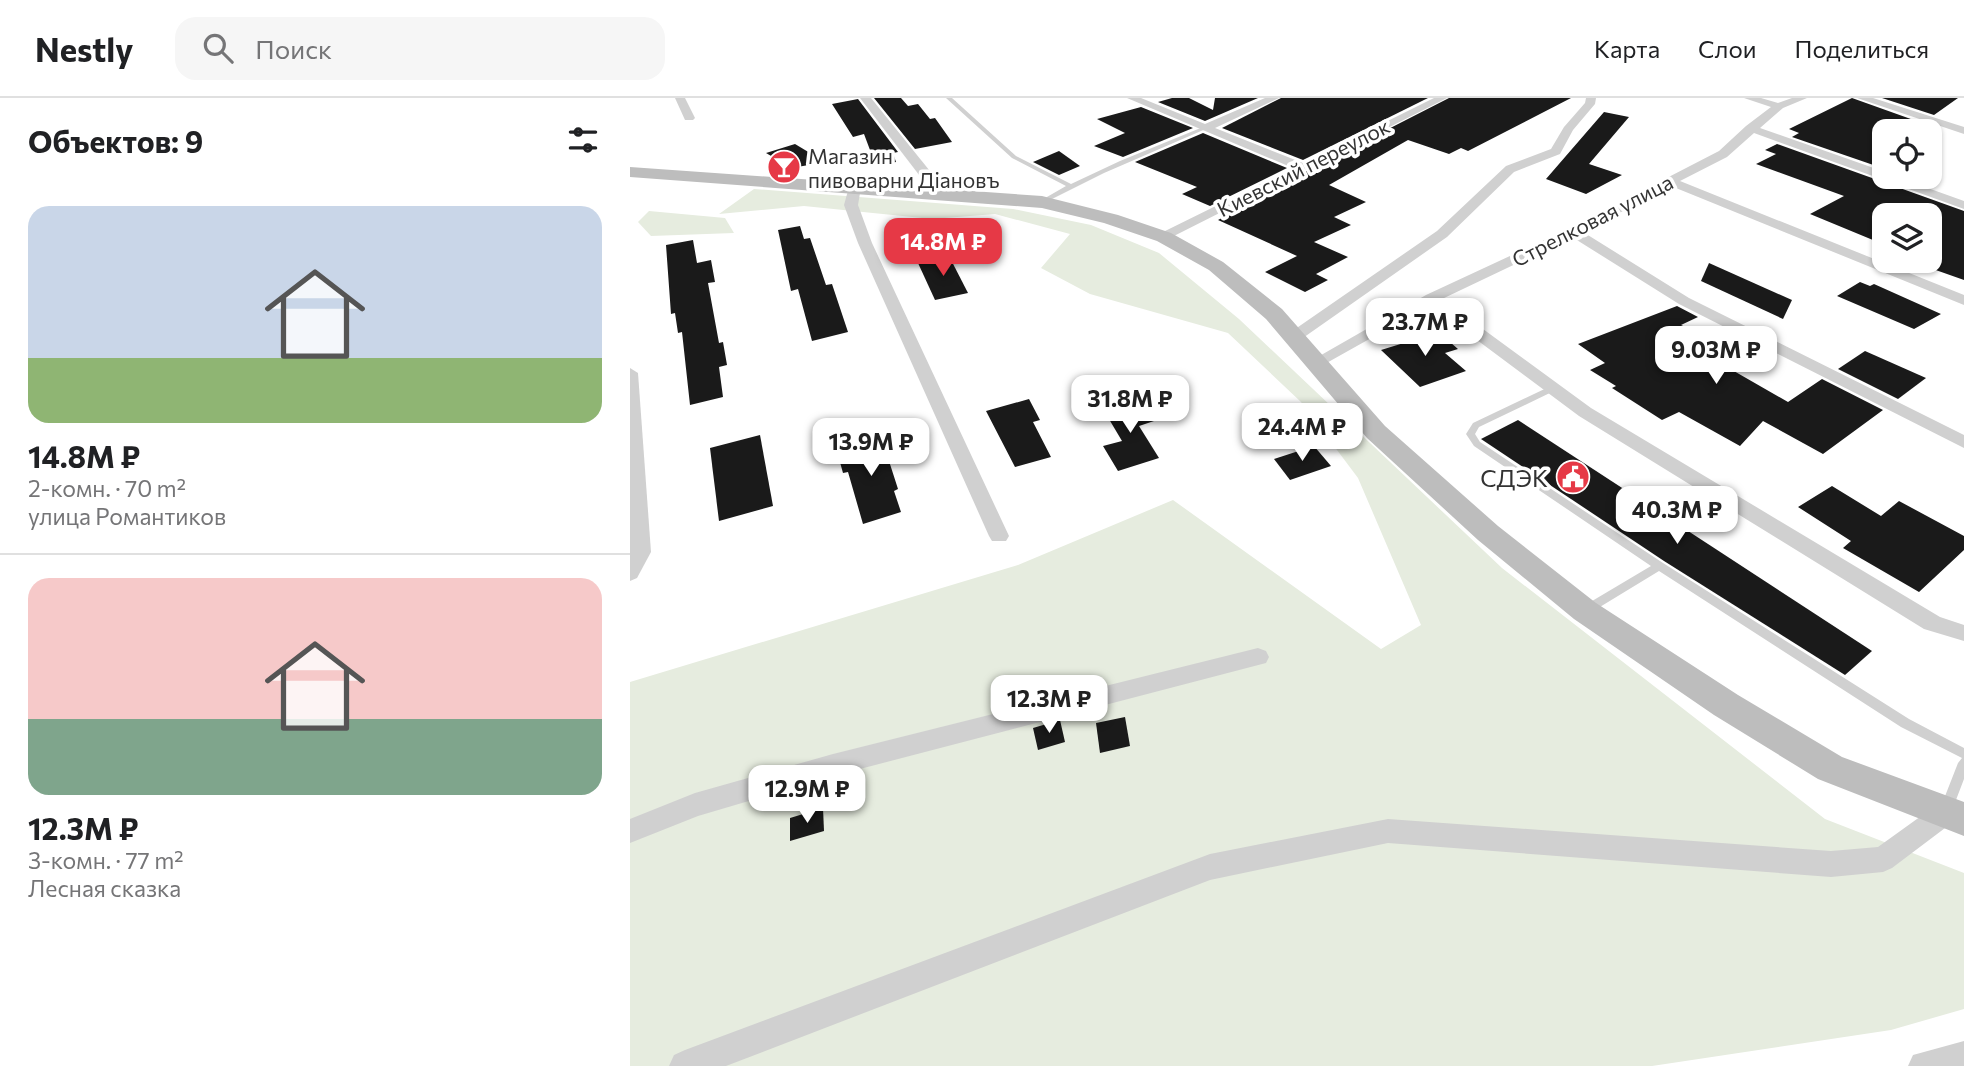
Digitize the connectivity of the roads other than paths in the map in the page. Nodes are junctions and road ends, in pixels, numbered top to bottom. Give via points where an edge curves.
1 (680, 98) edge
2 (865, 98) edge
3 (949, 98) edge
4 (1132, 98) edge
5 (1274, 98) edge
6 (1442, 98) edge
7 (1591, 98) edge
8 (1749, 98) edge
9 (1802, 98) edge
10 (1863, 98) edge
11 (1779, 106) junction
12 (689, 118) dead end
13 (1205, 128) junction
14 (1750, 128) junction
15 (1964, 131) edge
16 (1302, 167) junction
17 (1872, 171) edge
18 (630, 172) edge
19 (1669, 181) junction
20 (1070, 186) junction
21 (1921, 189) edge
22 (941, 194) junction
23 (853, 196) junction
24 (1042, 202) junction
25 (1964, 205) edge
26 (1573, 232) junction
27 (1164, 237) junction
28 (1431, 298) junction
29 (1964, 300) edge
30 (1294, 337) junction
31 (1317, 362) junction
32 (630, 373) edge
33 (1553, 388) junction
34 (1964, 442) edge
35 (999, 536) dead end
36 (1659, 566) junction
37 (630, 573) edge
38 (1585, 611) junction
39 (1964, 633) edge
40 (1258, 657) dead end
41 (1964, 754) edge
42 (1964, 763) edge
43 (1954, 816) edge
44 (630, 831) edge
45 (1964, 1057) edge
46 (685, 1066) edge
47 (1924, 1066) edge

1 - 12 street
2 - 22 street
3 - 20 lane via 1014,157
4 - 13 street
5 - 13 street
6 - 16 street, Киевский переулок
7 - 30 street via 1556,151 1510,169 1442,234
8 - 11 street
9 - 11 street, Стрелковая улица
10 - 15 street
11 - 14 street, Стрелковая улица
13 - 16 street
13 - 20 lane
14 - 17 street
14 - 19 street, Стрелковая улица via 1723,154
16 - 27 street, Киевский переулок
18 - 23 main road
19 - 26 street, Стрелковая улица
19 - 29 street
20 - 24 lane
21 - 25 street
22 - 23 main road
22 - 24 main road
23 - 35 street via 865,243
24 - 27 main road
26 - 28 street, Стрелковая улица
26 - 34 street via 1684,301
27 - 30 main road via 1216,265
28 - 31 street, Стрелковая улица
28 - 33 street
30 - 31 main road
31 - 38 main road via 1376,432 1488,533
32 - 37 street via 641,552
33 - 36 lane via 1476,425 1470,434 1477,444
33 - 39 street via 1585,412 1932,622
36 - 38 lane
36 - 41 lane via 1905,723
38 - 43 main road via 1830,768
40 - 44 street via 833,765 695,805
42 - 43 lane
43 - 46 street via 1883,859 1831,864 1388,831 1210,867
45 - 47 street

